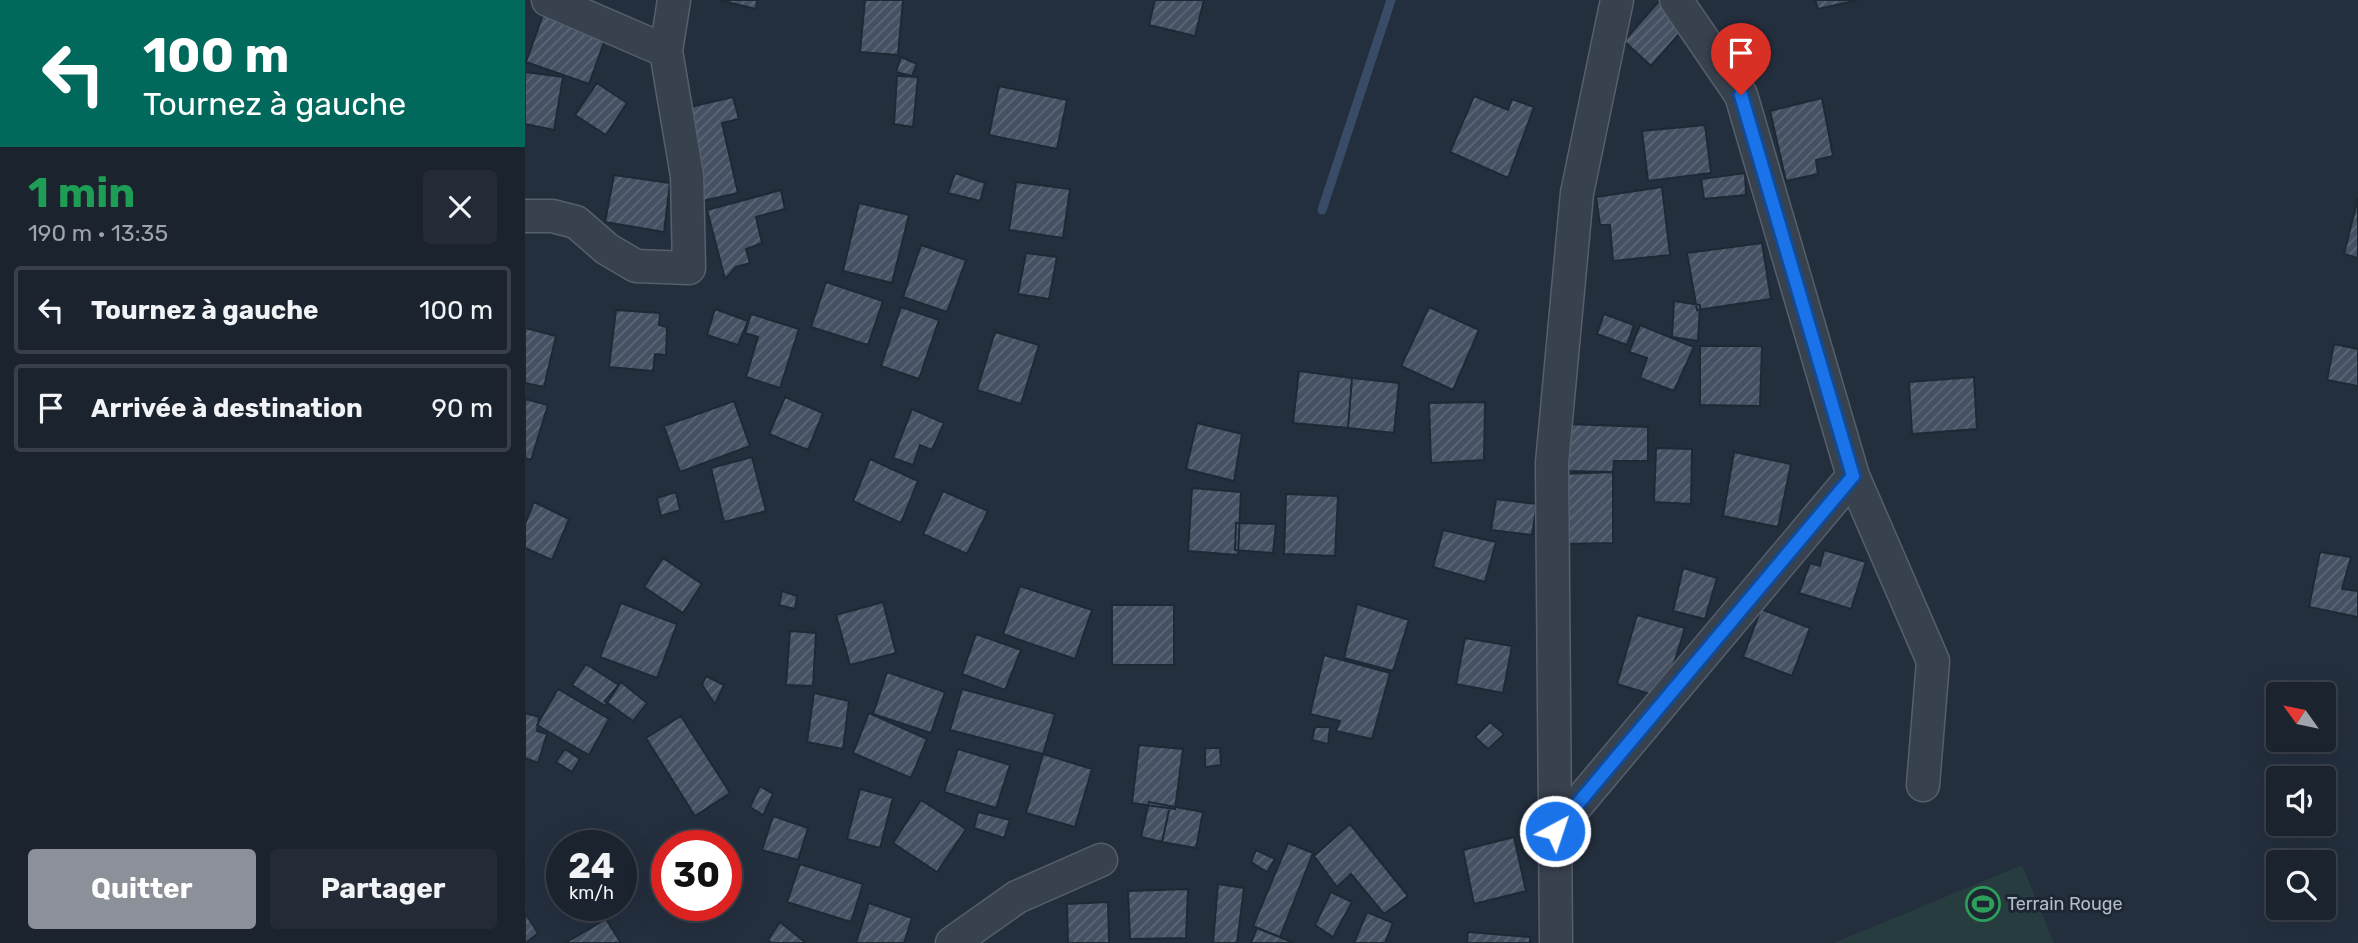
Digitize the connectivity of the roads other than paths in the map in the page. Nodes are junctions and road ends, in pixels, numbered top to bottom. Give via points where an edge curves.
1 (548, 0) edge
2 (674, 0) edge
3 (1617, 0) edge
4 (1676, 0) edge
5 (666, 51) junction
6 (525, 216) edge
7 (1853, 476) junction
8 (1923, 785) dead end
9 (1555, 831) junction
10 (1101, 860) dead end
11 (952, 943) edge
12 (1556, 943) edge

1 - 5 street
2 - 5 street
3 - 9 street via 1577,193 1552,463
4 - 7 street via 1741,95
5 - 6 street via 687,176 689,268 636,266 576,222
7 - 8 street via 1933,661
7 - 9 street
9 - 12 street
10 - 11 street via 1017,897

